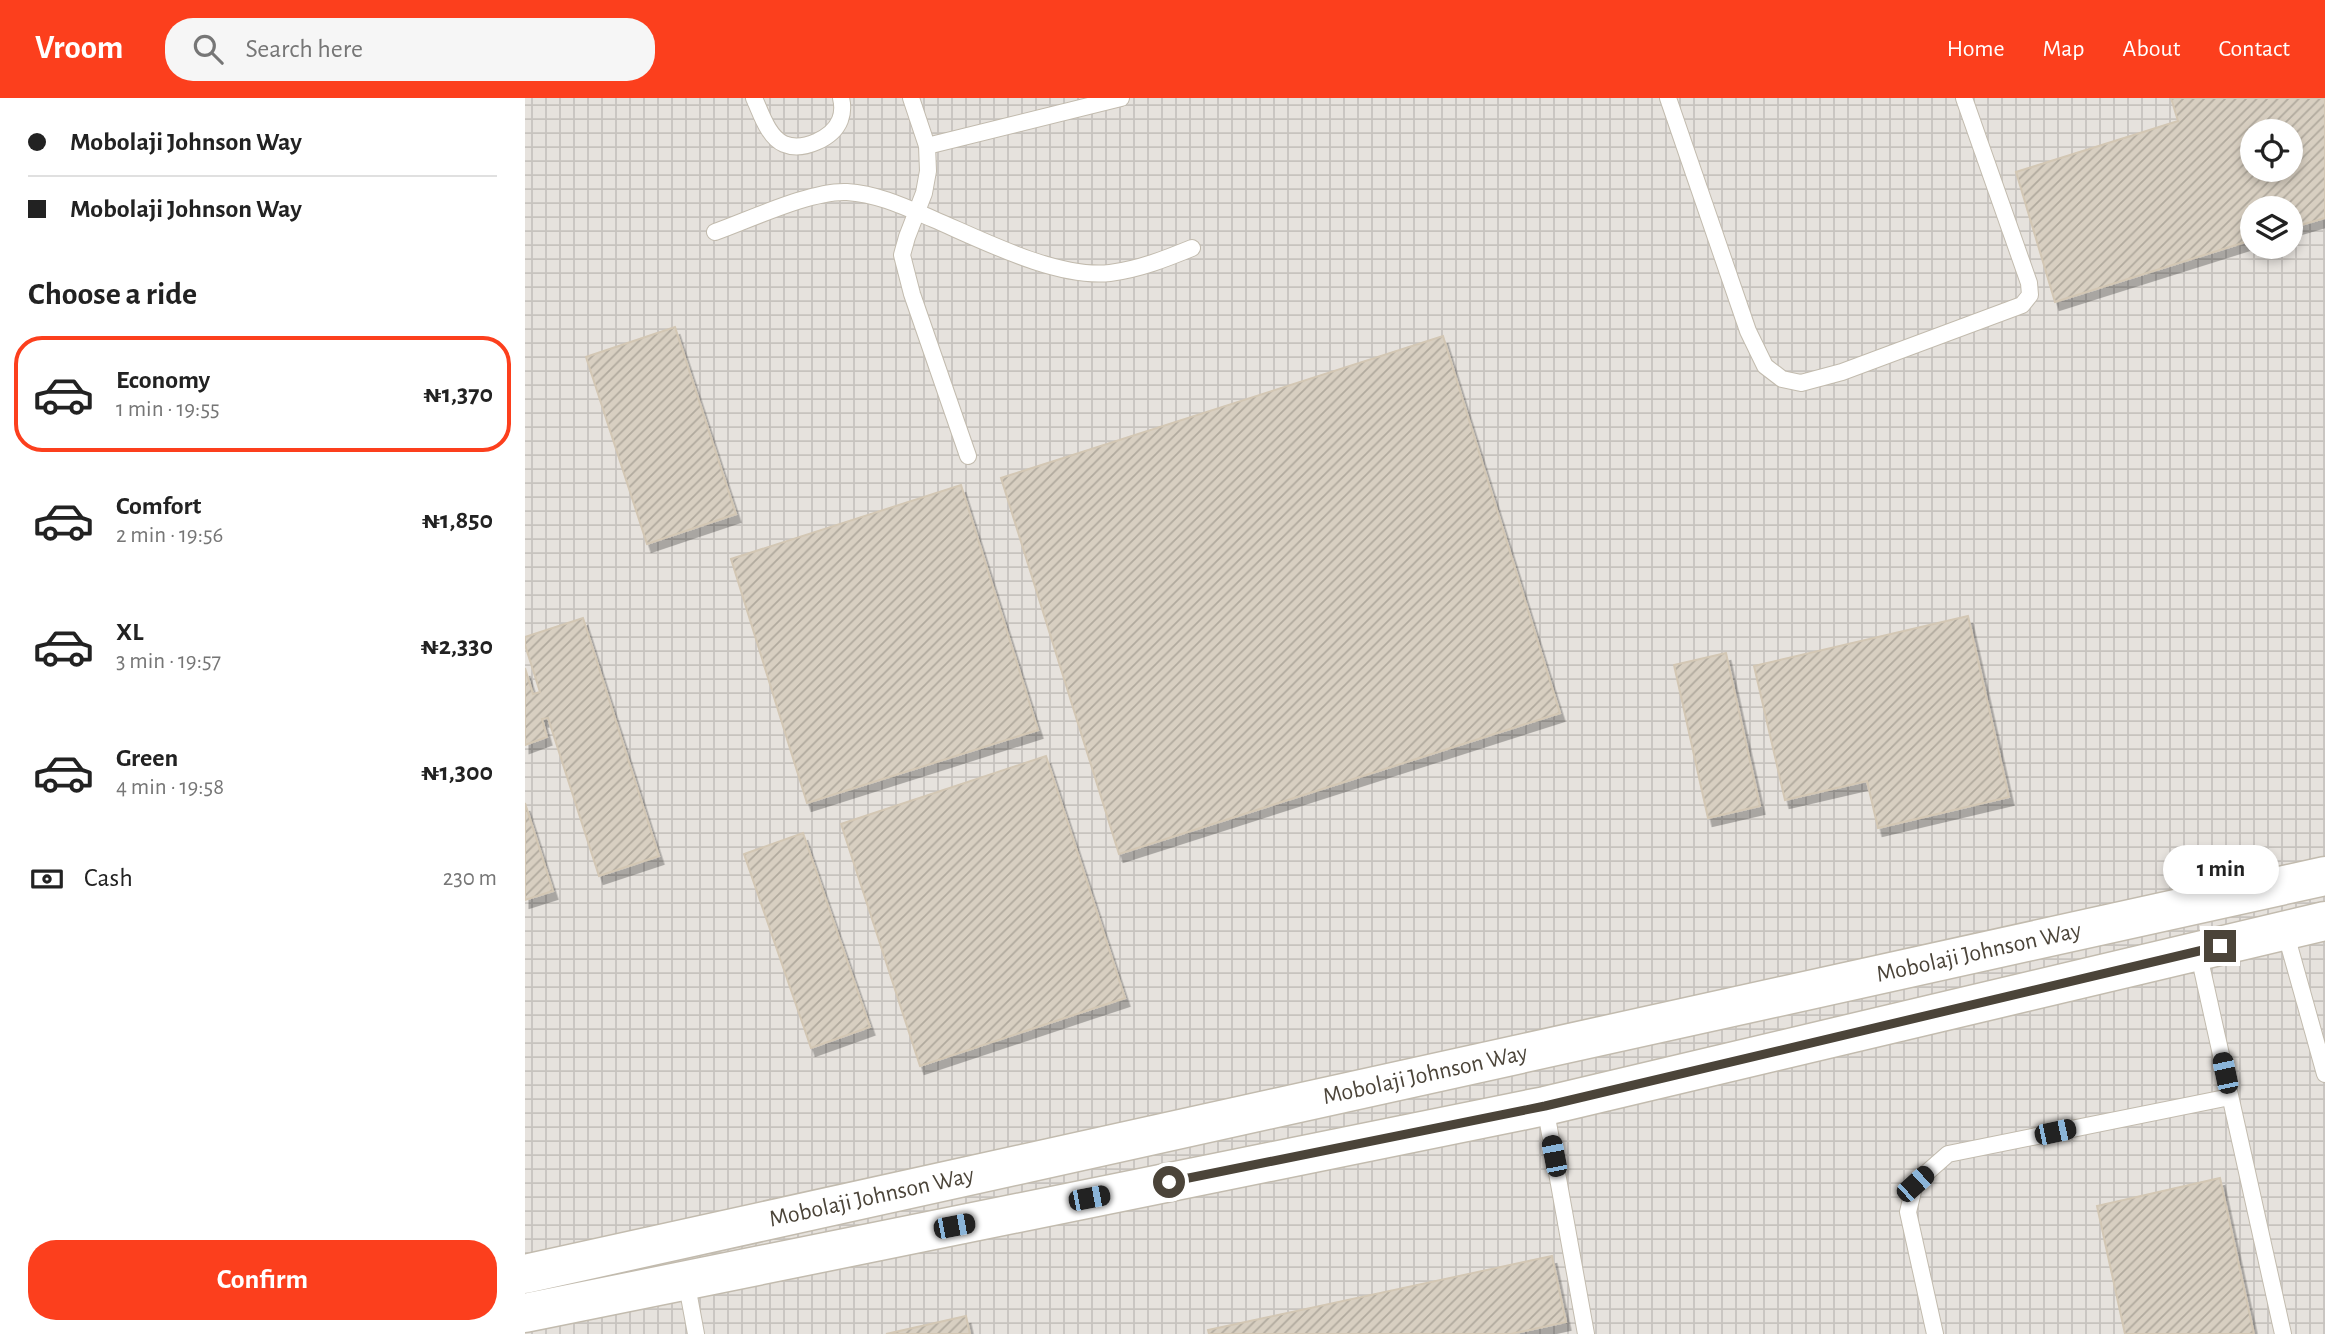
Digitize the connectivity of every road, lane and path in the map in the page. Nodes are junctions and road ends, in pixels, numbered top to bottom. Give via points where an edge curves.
1 (754, 98) edge
2 (841, 98) edge
3 (911, 98) edge
4 (1121, 98) edge
5 (1668, 98) edge
6 (1964, 98) edge
7 (927, 146) junction
8 (918, 213) junction
9 (715, 232) dead end
10 (1192, 248) dead end
11 (968, 456) dead end
12 (2325, 876) edge
13 (2325, 922) edge
14 (2285, 931) junction
15 (2198, 951) junction
16 (2325, 1074) edge
17 (2230, 1097) junction
18 (1545, 1106) junction
19 (525, 1274) edge
20 (686, 1280) junction
21 (525, 1313) edge
22 (696, 1334) edge
23 (1586, 1334) edge
24 (1935, 1334) edge
25 (2283, 1334) edge

1 - 2 lane via 768,128 783,143 800,146 814,143 840,122
3 - 7 lane
4 - 7 lane
5 - 6 lane via 1748,331 1765,366 1782,379 1801,383 2022,305 2029,295 2029,283
7 - 8 lane via 928,171
8 - 9 lane via 873,195 843,192 810,198
8 - 10 lane via 1038,262 1077,271 1108,273 1154,264
8 - 11 lane via 904,246 905,270
12 - 19 street, Mobolaji Johnson Way
13 - 14 street, Mobolaji Johnson Way
14 - 15 street, Mobolaji Johnson Way
14 - 16 lane
15 - 17 lane
15 - 18 street, Mobolaji Johnson Way
17 - 24 lane via 1948,1154 1915,1184 1908,1212
17 - 25 lane
18 - 20 street, Mobolaji Johnson Way
18 - 23 lane
20 - 21 street, Mobolaji Johnson Way
20 - 22 lane

